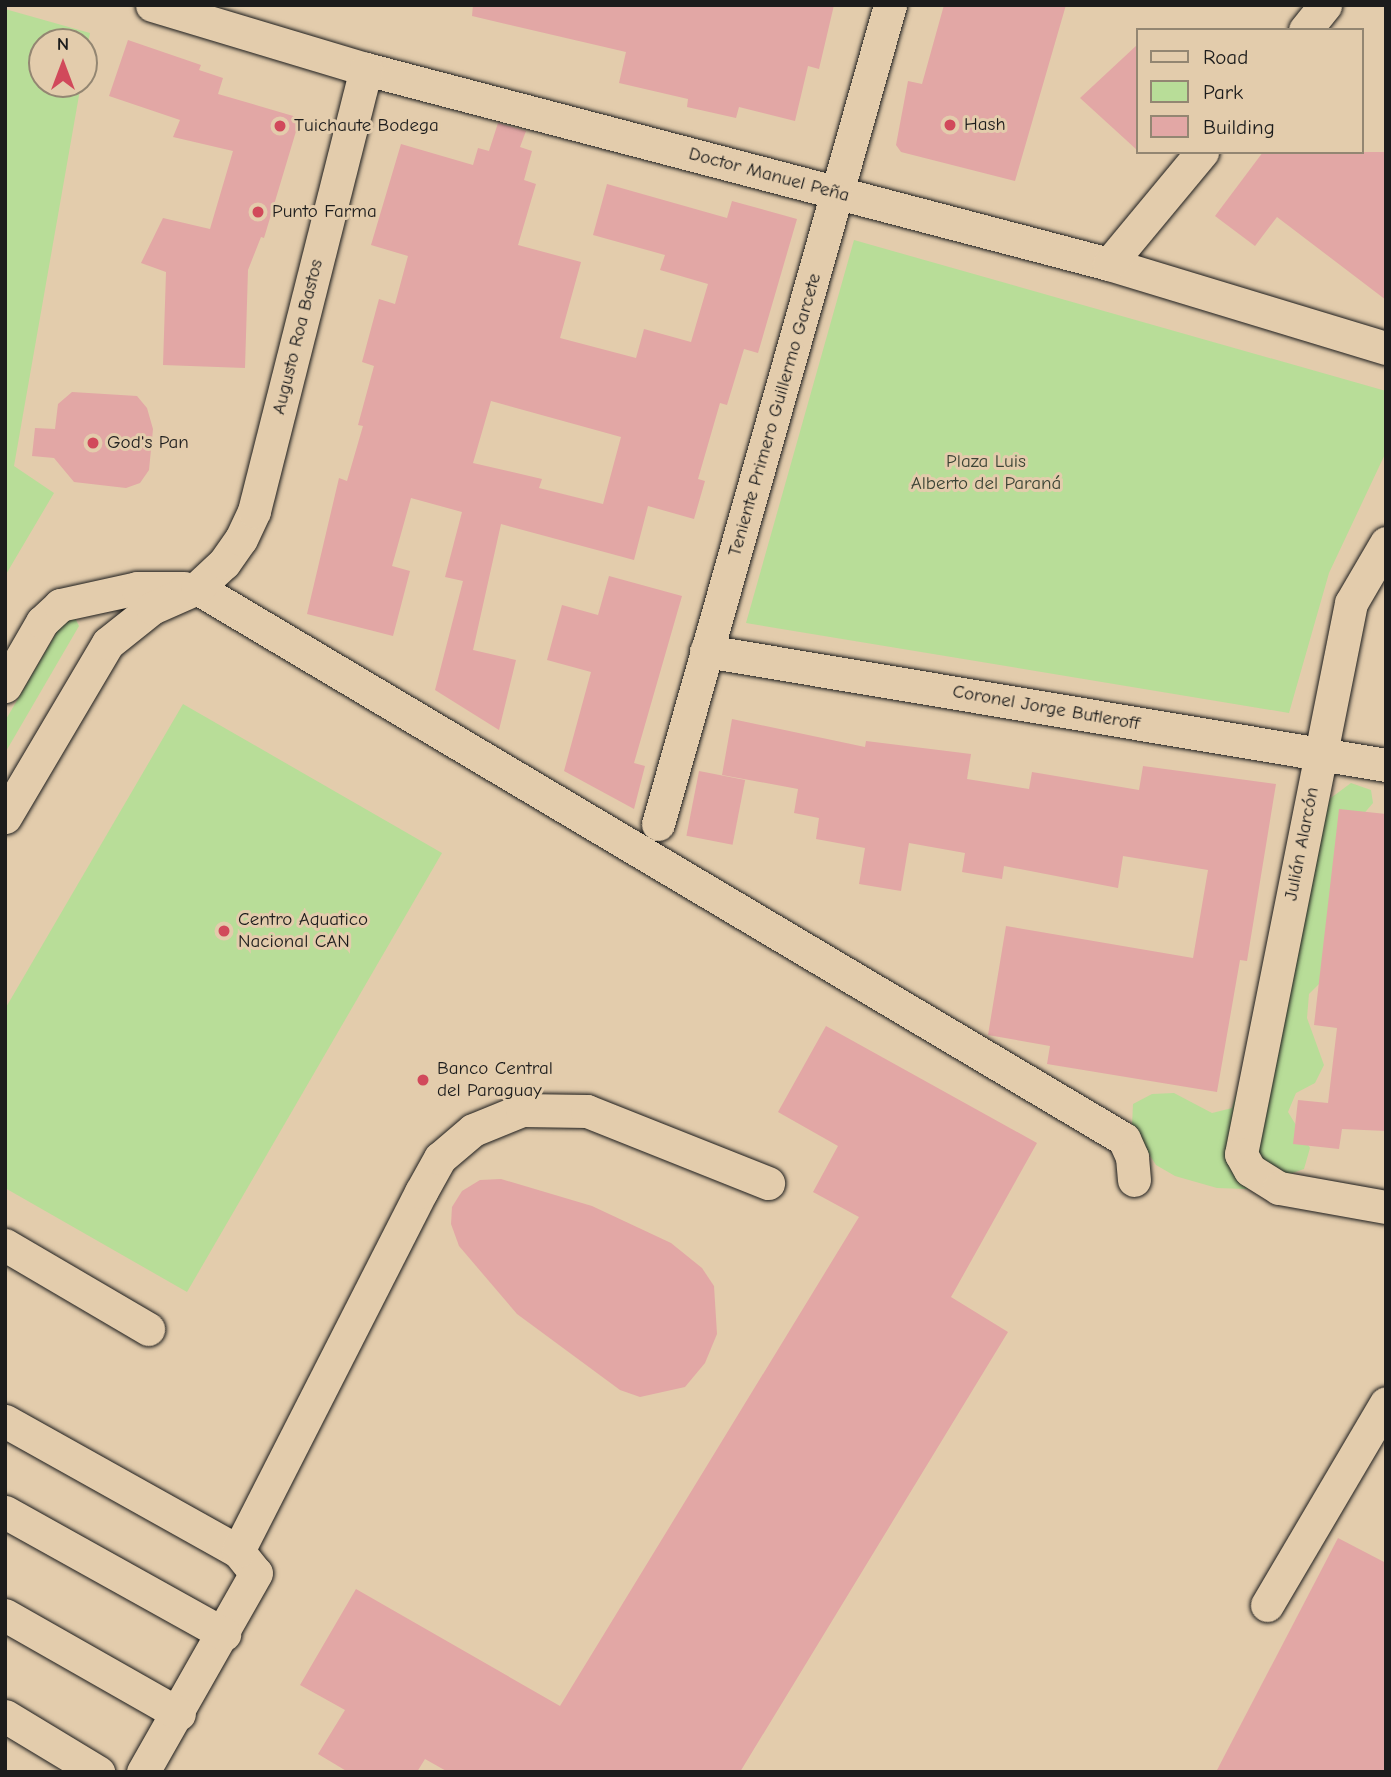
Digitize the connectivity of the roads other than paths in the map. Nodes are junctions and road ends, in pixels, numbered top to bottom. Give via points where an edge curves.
1 (152, 5) edge
2 (890, 5) edge
3 (1325, 5) edge
4 (1307, 28) edge
5 (366, 69) junction
6 (1200, 154) edge
7 (839, 193) junction
8 (1109, 264) junction
9 (1386, 348) edge
10 (1386, 542) edge
11 (197, 589) junction
12 (706, 651) junction
13 (5, 686) edge
14 (1320, 754) junction
15 (1386, 765) edge
16 (5, 817) edge
17 (658, 824) dead end
18 (1134, 1180) dead end
19 (768, 1183) dead end
20 (1386, 1207) edge
21 (5, 1245) edge
22 (148, 1329) dead end
23 (1386, 1403) edge
24 (5, 1421) edge
25 (5, 1512) edge
26 (238, 1551) junction
27 (1267, 1605) dead end
28 (8, 1623) edge
29 (224, 1634) junction
30 (178, 1714) junction
31 (5, 1716) edge
32 (98, 1772) edge
33 (143, 1772) edge

1 - 5 street, Doctor Manuel Peña
2 - 7 street, Teniente Primero Guillermo Garcete
3 - 4 street
5 - 7 street, Doctor Manuel Peña
5 - 11 street, Augusto Roa Bastos via 254,511 224,563
6 - 8 street
7 - 8 street, Doctor Manuel Peña
7 - 12 street, Teniente Primero Guillermo Garcete
8 - 9 street, Doctor Manuel Peña
10 - 14 street, Julián Alarcón via 1351,603
11 - 13 street via 137,589 60,605 42,622
11 - 16 street via 152,608 108,643
11 - 18 street via 1124,1139 1132,1157
12 - 14 street, Coronel Jorge Butleroff
12 - 17 street, Teniente Primero Guillermo Garcete
14 - 15 street, Coronel Jorge Butleroff
14 - 20 street, Julián Alarcón via 1241,1154 1250,1170 1279,1188
19 - 26 street via 587,1111 522,1110 473,1130 440,1157
21 - 22 street
23 - 27 street
24 - 26 street
25 - 29 street
26 - 29 street via 256,1573
28 - 30 street
29 - 30 street
30 - 33 street
31 - 32 street

